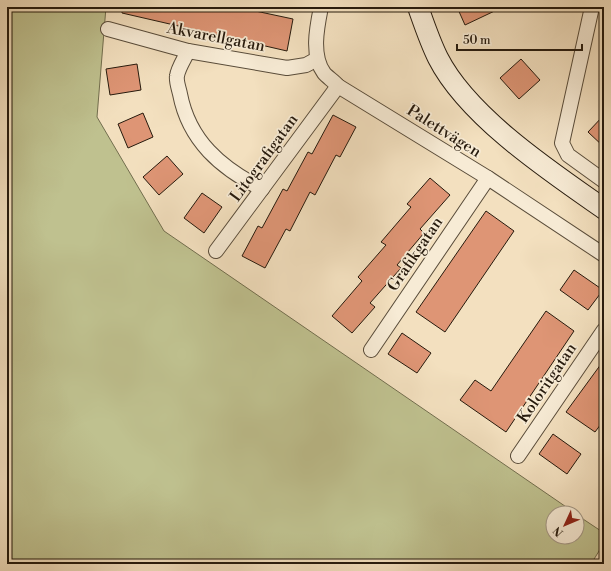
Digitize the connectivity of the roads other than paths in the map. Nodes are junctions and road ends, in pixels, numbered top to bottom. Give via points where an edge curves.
1 (321, 7) edge
2 (418, 7) edge
3 (592, 7) edge
4 (108, 29) dead end
5 (188, 51) junction
6 (317, 59) junction
7 (338, 86) junction
8 (488, 178) junction
9 (604, 181) edge
10 (262, 190) junction
11 (604, 209) edge
12 (216, 251) dead end
13 (604, 255) edge
14 (604, 330) edge
15 (371, 350) dead end
16 (518, 456) dead end

1 - 6 street via 317,29
2 - 11 street via 438,59 467,98 524,152
3 - 9 street via 562,143 568,155
4 - 5 street, Akvarellgatan
5 - 6 street, Akvarellgatan via 286,68 306,65
5 - 10 street via 176,76 182,105 196,138 222,166
6 - 7 street, Palettvägen via 324,73
7 - 8 street, Palettvägen
7 - 10 street, Litografigatan
8 - 13 street, Palettvägen
8 - 15 street, Grafikgatan
10 - 12 street, Litografigatan
14 - 16 street, Koloritgatan

